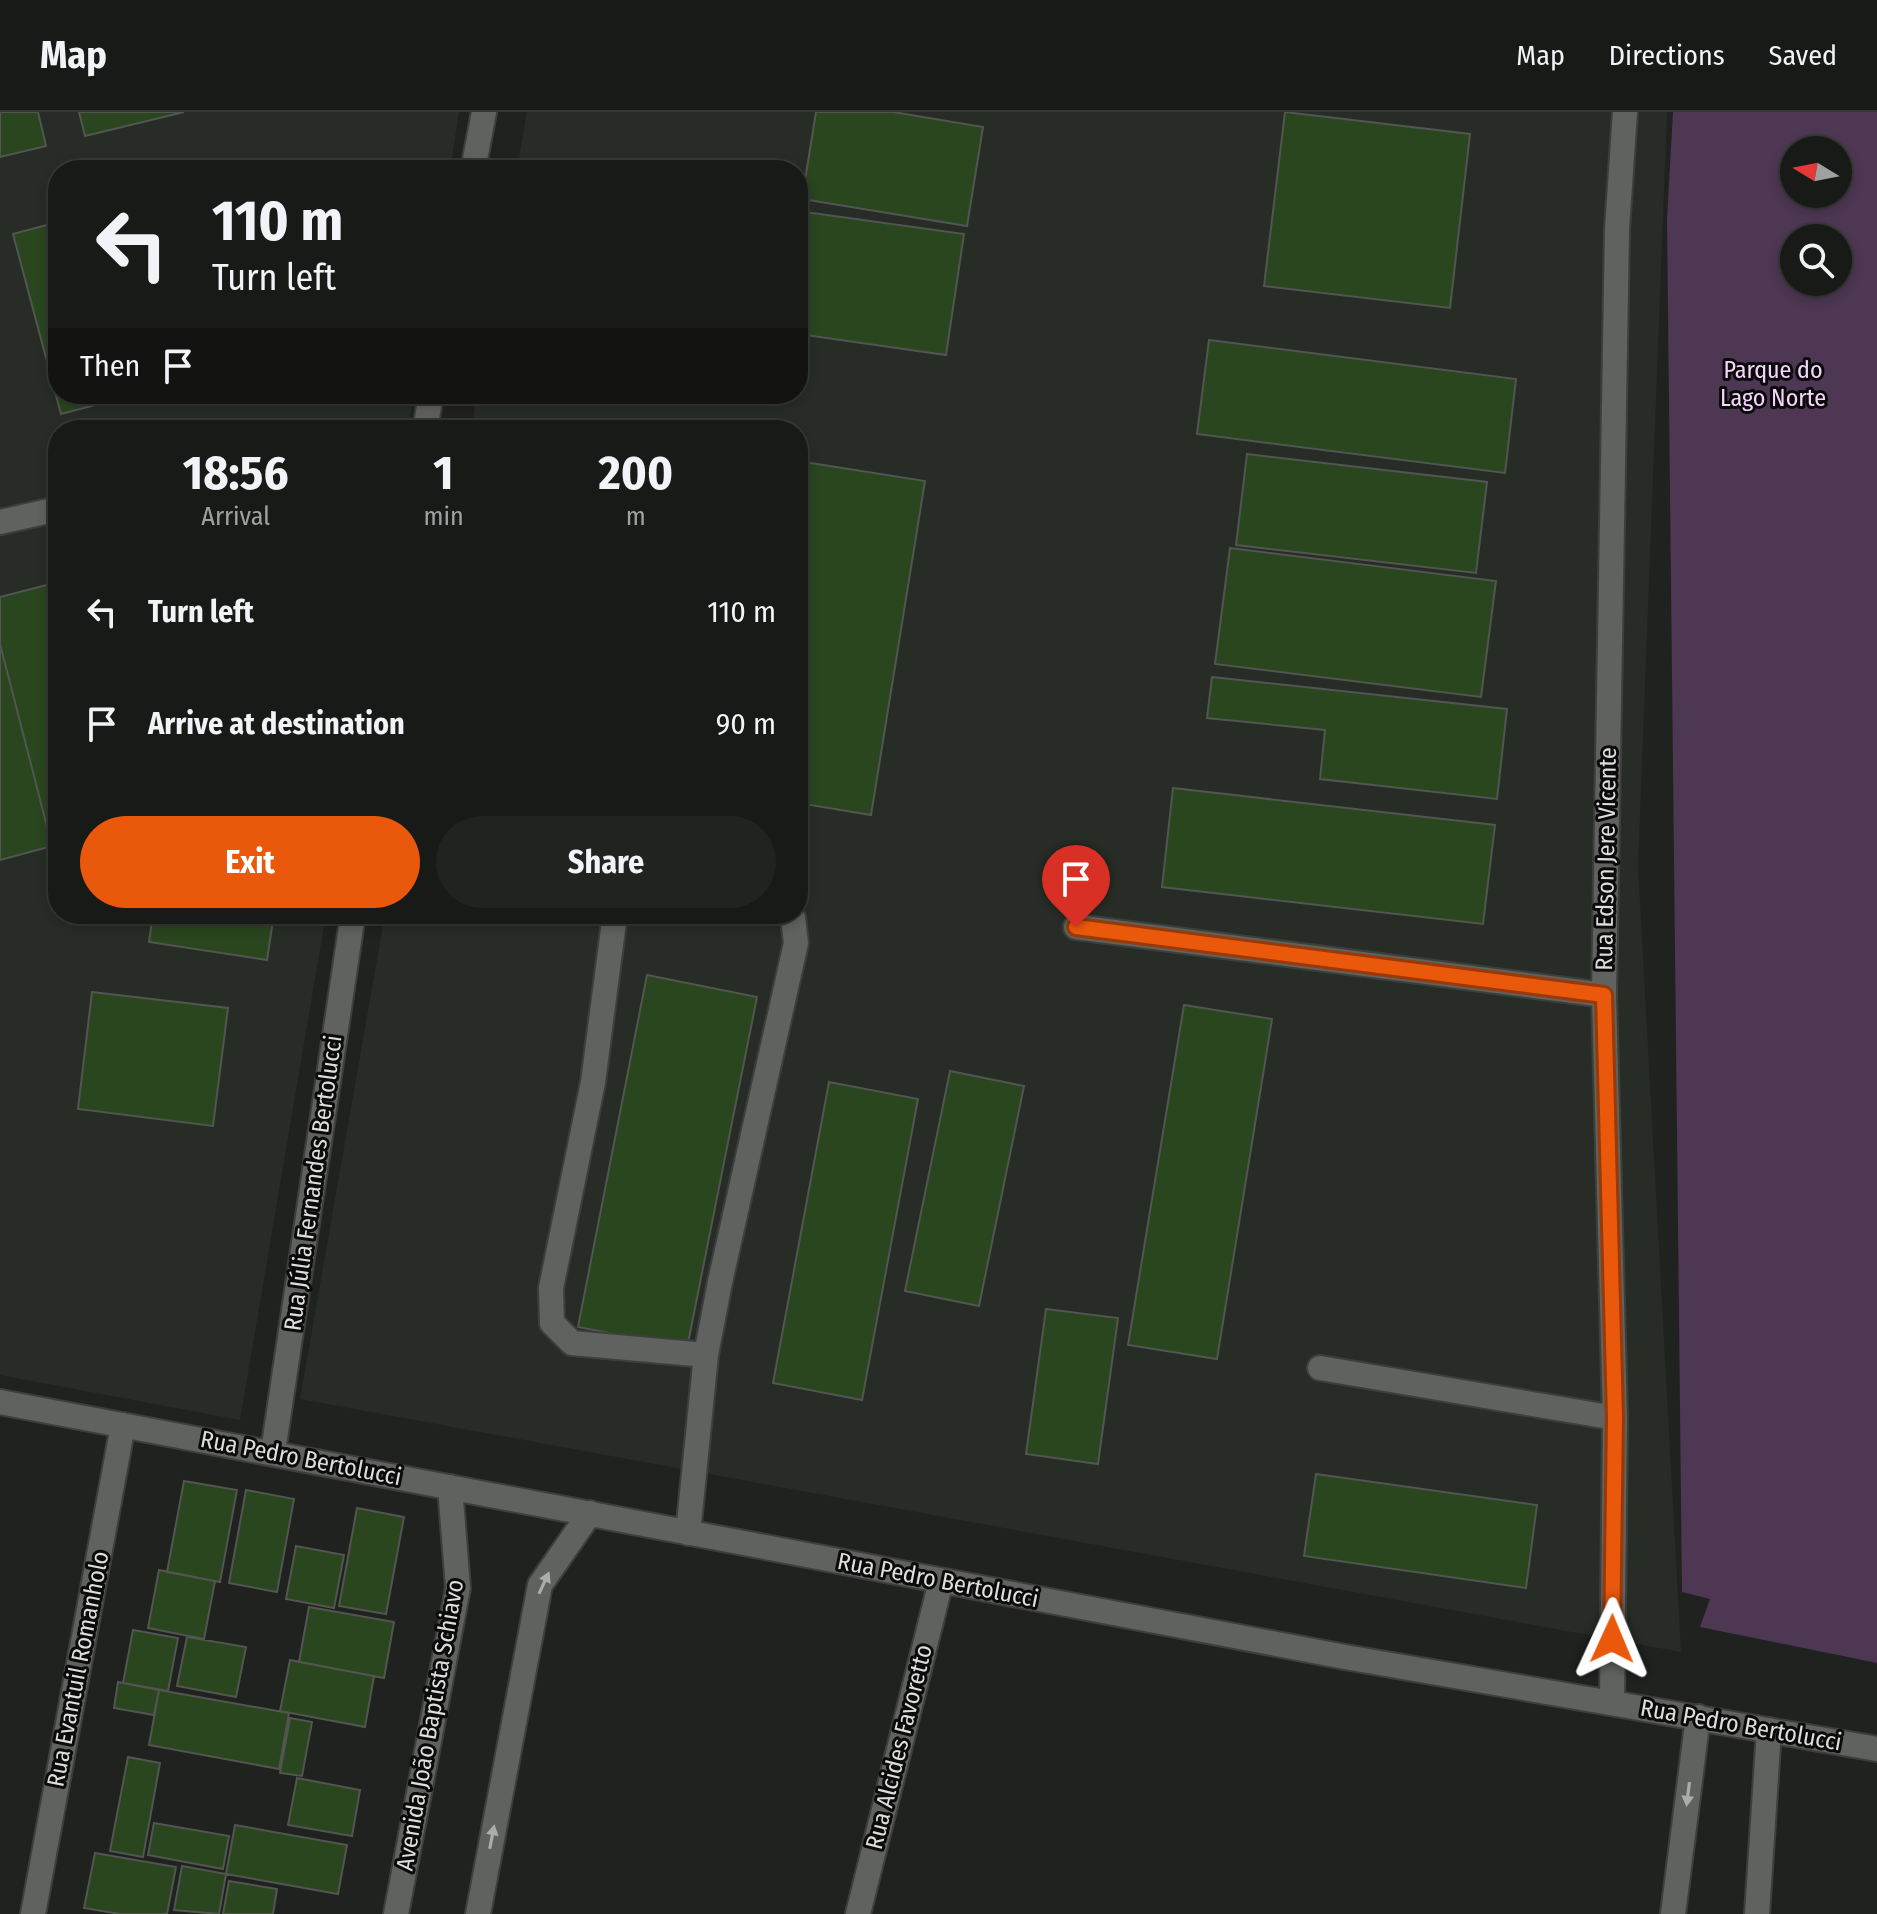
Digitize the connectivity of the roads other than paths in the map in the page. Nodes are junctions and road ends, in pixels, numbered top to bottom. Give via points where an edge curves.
1 (484, 112) edge
2 (1625, 112) edge
3 (475, 160) edge
4 (48, 511) edge
5 (0, 522) edge
6 (352, 924) edge
7 (614, 924) edge
8 (794, 924) edge
9 (1076, 927) dead end
10 (1604, 995) junction
11 (706, 1355) junction
12 (1320, 1368) dead end
13 (0, 1402) edge
14 (1615, 1418) junction
15 (123, 1425) junction
16 (273, 1452) junction
17 (450, 1487) junction
18 (590, 1513) junction
19 (688, 1533) junction
20 (941, 1581) junction
21 (1612, 1703) junction
22 (1698, 1717) junction
23 (1769, 1730) junction
24 (1877, 1749) edge
25 (33, 1914) edge
26 (396, 1914) edge
27 (478, 1914) edge
28 (858, 1914) edge
29 (1673, 1914) edge
30 (1757, 1914) edge

1 - 3 street
2 - 10 street, Rua Edson Jere Vicente via 1617,244
4 - 5 street
6 - 16 street, Rua Júlia Fernandes Bertolucci
7 - 11 street via 593,1082 551,1288 552,1323 572,1343
8 - 11 street via 796,943
9 - 10 street
10 - 14 street, Rua Edson Jere Vicente
11 - 19 street
12 - 14 street
13 - 15 street, Rua Pedro Bertolucci
14 - 21 street, Rua Edson Jere Vicente
15 - 16 street, Rua Pedro Bertolucci
15 - 25 street, Rua Evantuil Romanholo
16 - 17 street, Rua Pedro Bertolucci
17 - 18 street, Rua Pedro Bertolucci
17 - 26 street, Avenida João Baptista Schiavo via 458,1588
18 - 19 street, Rua Pedro Bertolucci
27 -> 18 street via 540,1585
19 - 20 street, Rua Pedro Bertolucci
20 - 21 street, Rua Pedro Bertolucci
20 - 28 street, Rua Alcides Favoretto
21 - 22 street, Rua Pedro Bertolucci
22 - 23 street, Rua Pedro Bertolucci
22 -> 29 street
23 - 24 street, Rua Pedro Bertolucci
23 - 30 street

